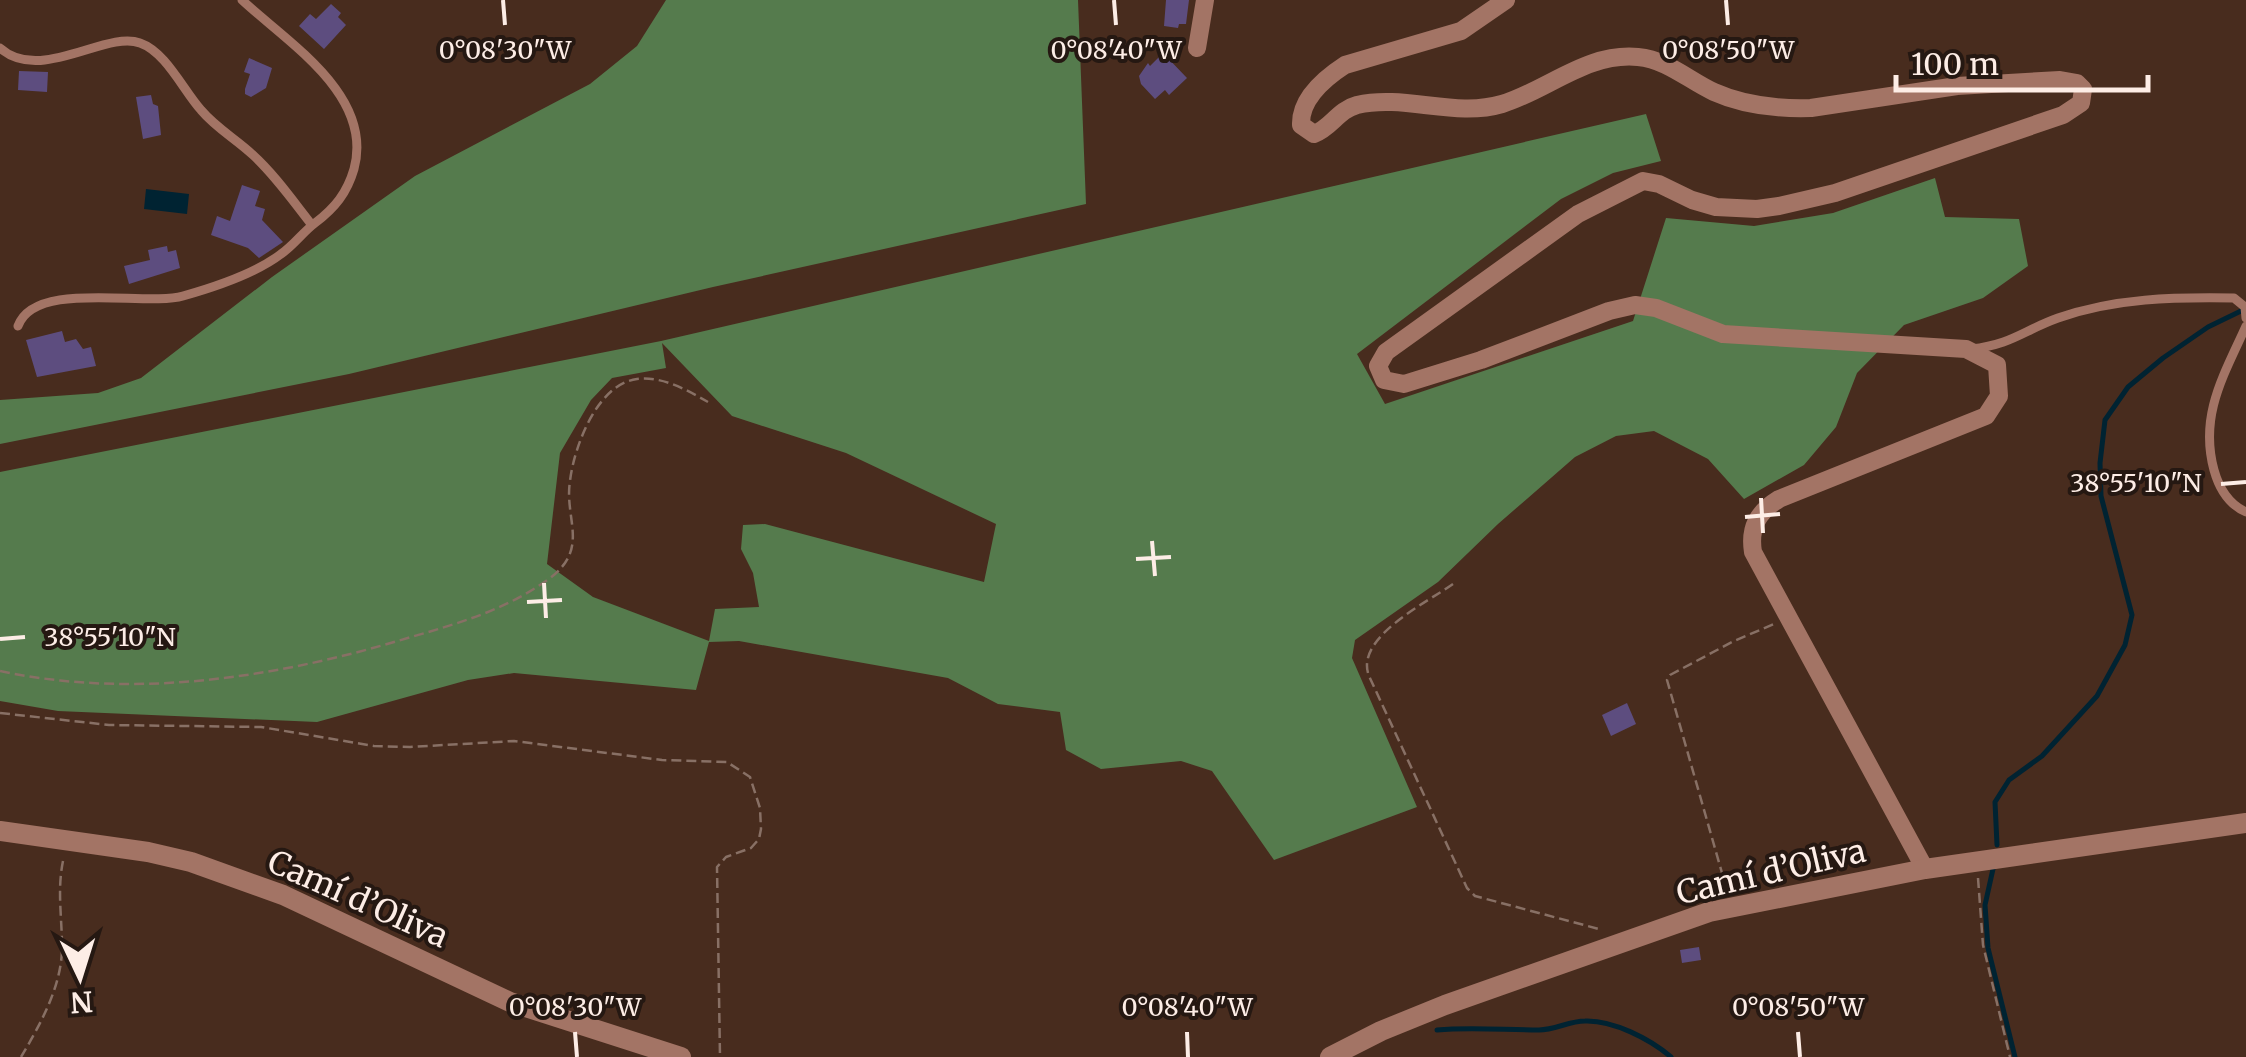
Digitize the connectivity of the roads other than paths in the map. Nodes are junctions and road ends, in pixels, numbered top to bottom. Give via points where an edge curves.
1 (242, 0) edge
2 (1204, 0) edge
3 (1506, 0) edge
4 (0, 48) edge
5 (1197, 48) dead end
6 (312, 225) junction
7 (2246, 318) edge
8 (18, 326) dead end
9 (2246, 326) edge
10 (1966, 349) junction
11 (2246, 512) edge
12 (2246, 822) edge
13 (0, 831) edge
14 (1925, 869) junction
15 (682, 1057) edge
16 (1330, 1057) edge

1 - 6 lane via 329,80 348,108 357,145 351,178 340,201
2 - 5 street
3 - 10 street via 1460,31 1331,74 1306,104 1300,125 1314,134 1358,105 1498,105 1573,70 1626,57 1668,65 1732,98 1788,108 2060,80 2077,83 2084,95 2063,115 1803,202 1716,207 1643,181 1578,214 1386,352 1378,366 1384,380 1404,384 1635,305 1723,334
4 - 6 lane via 35,60 140,42 211,121 268,170
6 - 8 lane via 272,261 188,295 67,300 38,307
7 - 10 lane via 2234,298 2114,304 2058,318 2014,340
9 - 11 lane via 2210,414 2207,446 2218,486
10 - 14 street via 1997,365 1999,396 1986,416 1779,498 1757,517 1751,541
12 - 14 street, Camí d’Oliva
13 - 15 street, Camí d’Oliva via 148,852 241,879 510,1002
14 - 16 street, Camí d’Oliva via 1675,923 1444,1005

